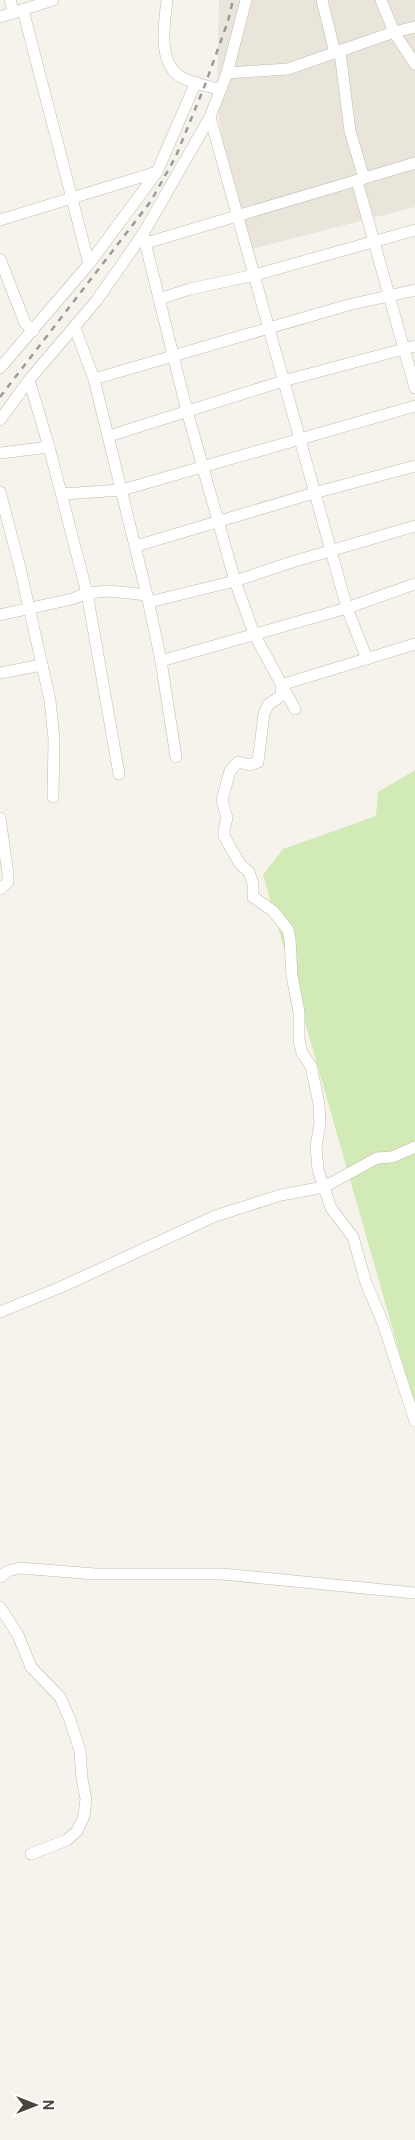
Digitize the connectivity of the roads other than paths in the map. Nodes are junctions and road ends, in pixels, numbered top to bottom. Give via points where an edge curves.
1 (10, 0) edge
2 (53, 0) edge
3 (167, 0) edge
4 (246, 0) edge
5 (322, 0) edge
6 (381, 0) edge
7 (19, 11) junction
8 (0, 17) edge
9 (415, 27) edge
10 (394, 32) junction
11 (337, 53) junction
12 (415, 64) edge
13 (227, 73) junction
14 (196, 82) junction
15 (220, 90) junction
16 (210, 117) junction
17 (415, 163) edge
18 (157, 172) junction
19 (360, 179) junction
20 (71, 199) junction
21 (239, 216) junction
22 (0, 220) edge
23 (415, 230) edge
24 (145, 239) junction
25 (374, 242) junction
26 (0, 259) edge
27 (89, 264) junction
28 (255, 275) junction
29 (415, 290) edge
30 (389, 297) junction
31 (159, 298) junction
32 (75, 328) junction
33 (270, 328) junction
34 (33, 331) junction
35 (415, 346) edge
36 (403, 349) junction
37 (173, 356) junction
38 (0, 368) edge
39 (94, 379) junction
40 (29, 380) junction
41 (283, 381) junction
42 (415, 388) edge
43 (415, 406) edge
44 (187, 410) junction
45 (0, 420) edge
46 (109, 436) junction
47 (299, 438) junction
48 (50, 447) junction
49 (0, 453) edge
50 (415, 466) edge
51 (202, 467) junction
52 (122, 490) junction
53 (0, 492) edge
54 (314, 493) junction
55 (62, 494) junction
56 (217, 522) junction
57 (415, 526) edge
58 (136, 546) junction
59 (332, 551) junction
60 (235, 581) junction
61 (415, 584) edge
62 (87, 593) junction
63 (148, 598) junction
64 (347, 608) junction
65 (29, 610) junction
66 (0, 615) edge
67 (254, 634) junction
68 (415, 644) edge
69 (367, 659) junction
70 (161, 661) junction
71 (42, 665) junction
72 (0, 673) edge
73 (281, 685) junction
74 (295, 709) dead end
75 (176, 757) dead end
76 (119, 774) dead end
77 (53, 796) dead end
78 (0, 818) edge
79 (0, 889) edge
80 (415, 1147) edge
81 (324, 1187) junction
82 (0, 1312) edge
83 (415, 1421) edge
84 (0, 1577) edge
85 (415, 1593) edge
86 (0, 1607) edge
87 (31, 1854) dead end

1 - 7 street
2 - 7 street
3 - 14 street via 166,52 170,69
4 - 13 street
5 - 11 street
6 - 10 street
7 - 8 street
7 - 20 street
9 - 10 street
10 - 11 street
10 - 12 street
11 - 13 street via 288,69
11 - 19 street
13 - 15 street
14 - 15 street
14 - 18 street
15 - 16 street
16 - 21 street
16 - 24 street
17 - 19 street
18 - 20 street
18 - 27 street
19 - 21 street
19 - 25 street
20 - 22 street
20 - 27 street
21 - 24 street
21 - 28 street
23 - 25 street
24 - 31 street
24 - 32 street
25 - 28 street
25 - 30 street
26 - 34 street via 25,323
27 - 34 street
28 - 31 street
28 - 33 street
29 - 30 street
30 - 33 street via 348,305
30 - 36 street
31 - 37 street
32 - 39 street
32 - 40 street
33 - 37 street
33 - 41 street
34 - 38 street
35 - 36 street
36 - 41 street
36 - 42 street
37 - 39 street
37 - 44 street
39 - 46 street
40 - 45 street
40 - 48 street
41 - 44 street
41 - 47 street
43 - 47 street
44 - 46 street
44 - 51 street
46 - 52 street
47 - 51 street
47 - 54 street
48 - 49 street
48 - 55 street
50 - 54 street
51 - 52 street
51 - 56 street
52 - 55 street
52 - 58 street
53 - 65 street
54 - 56 street
54 - 59 street
55 - 62 street
56 - 58 street
56 - 60 street
57 - 59 street
58 - 63 street
59 - 60 street
59 - 64 street
60 - 63 street
60 - 67 street
61 - 64 street
62 - 63 street via 110,591
62 - 65 street
62 - 76 street
63 - 70 street
64 - 67 street
64 - 69 street
65 - 66 street
65 - 71 street
67 - 70 street
67 - 73 street
68 - 69 street
69 - 73 street
70 - 75 street
71 - 72 street
71 - 77 street via 54,739
73 - 74 street
73 - 81 street via 282,695 268,705 264,714 258,762 248,765 238,762 230,771 222,800 227,818 224,836 248,872 253,884 253,897 273,911 288,930 299,1012 299,1040 302,1053 311,1066 319,1104 316,1146 318,1170
78 - 79 street via 8,874 8,882
80 - 81 street via 392,1157 371,1161
81 - 82 street via 281,1195 215,1216
81 - 83 street via 331,1208 353,1237
84 - 85 street via 20,1568 95,1574 222,1574
86 - 87 street via 18,1635 31,1667 60,1697 80,1751 86,1799 84,1816 77,1831 67,1840

